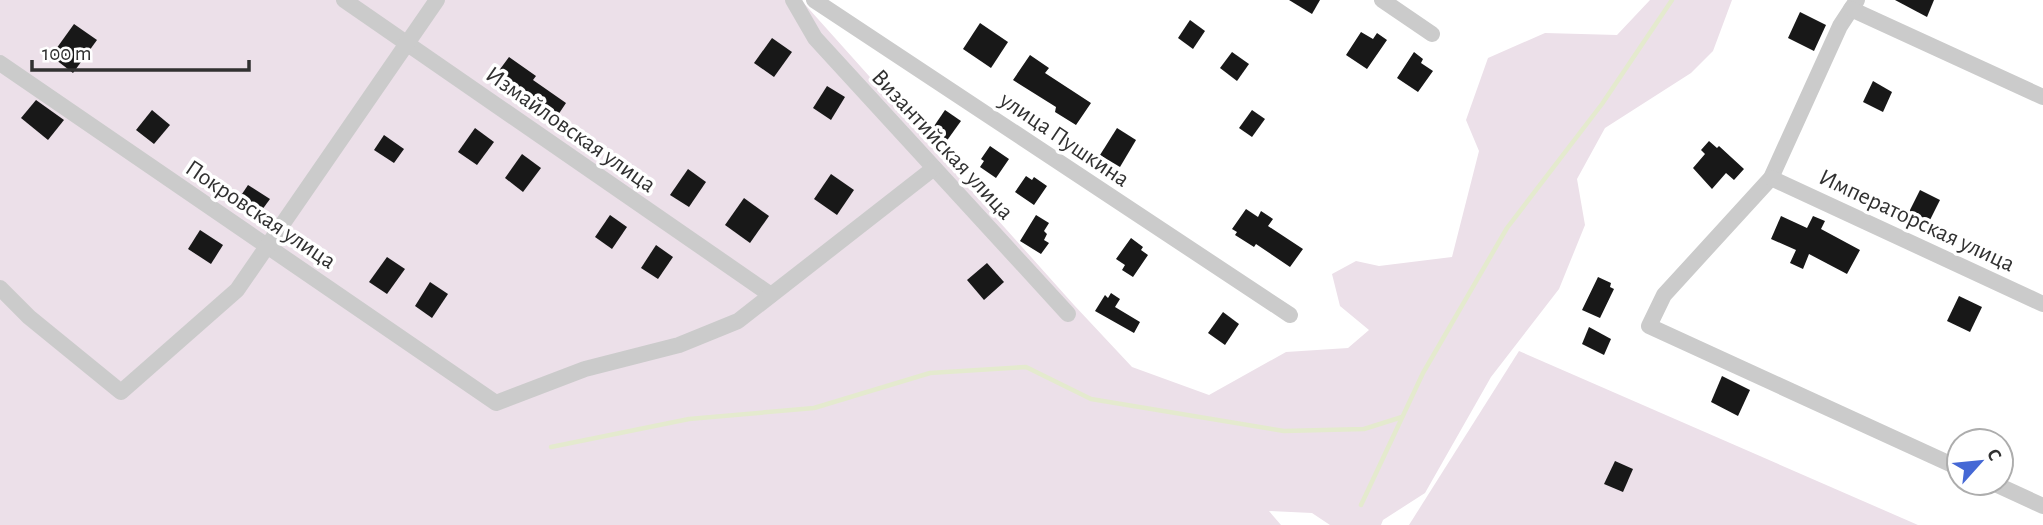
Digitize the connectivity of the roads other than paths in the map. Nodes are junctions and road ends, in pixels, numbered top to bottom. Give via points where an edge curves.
1 (344, 0) edge
2 (437, 0) edge
3 (793, 0) edge
4 (814, 0) edge
5 (1382, 0) edge
6 (1854, 5) edge
7 (1432, 34) dead end
8 (407, 43) junction
9 (0, 63) edge
10 (2043, 97) edge
11 (934, 168) junction
12 (1771, 178) junction
13 (268, 245) junction
14 (0, 288) edge
15 (771, 295) junction
16 (2043, 304) edge
17 (1068, 314) dead end
18 (1290, 315) dead end
19 (1945, 462) edge
20 (2015, 493) edge
21 (2043, 506) edge

1 - 8 street, Измайловская улица
2 - 8 street
3 - 11 street, Византийская улица via 815,38
4 - 18 street, улица Пушкина
5 - 7 street
6 - 10 street
6 - 12 street via 1840,26
8 - 13 street
8 - 15 street, Измайловская улица
9 - 13 street, Покровская улица
11 - 15 street
11 - 17 street, Византийская улица
12 - 16 street, Императорская улица
12 - 19 street via 1664,295 1649,326
13 - 14 street via 237,290 121,392
13 - 15 street, Покровская улица via 496,403 585,369 679,345 738,321
20 - 21 street

